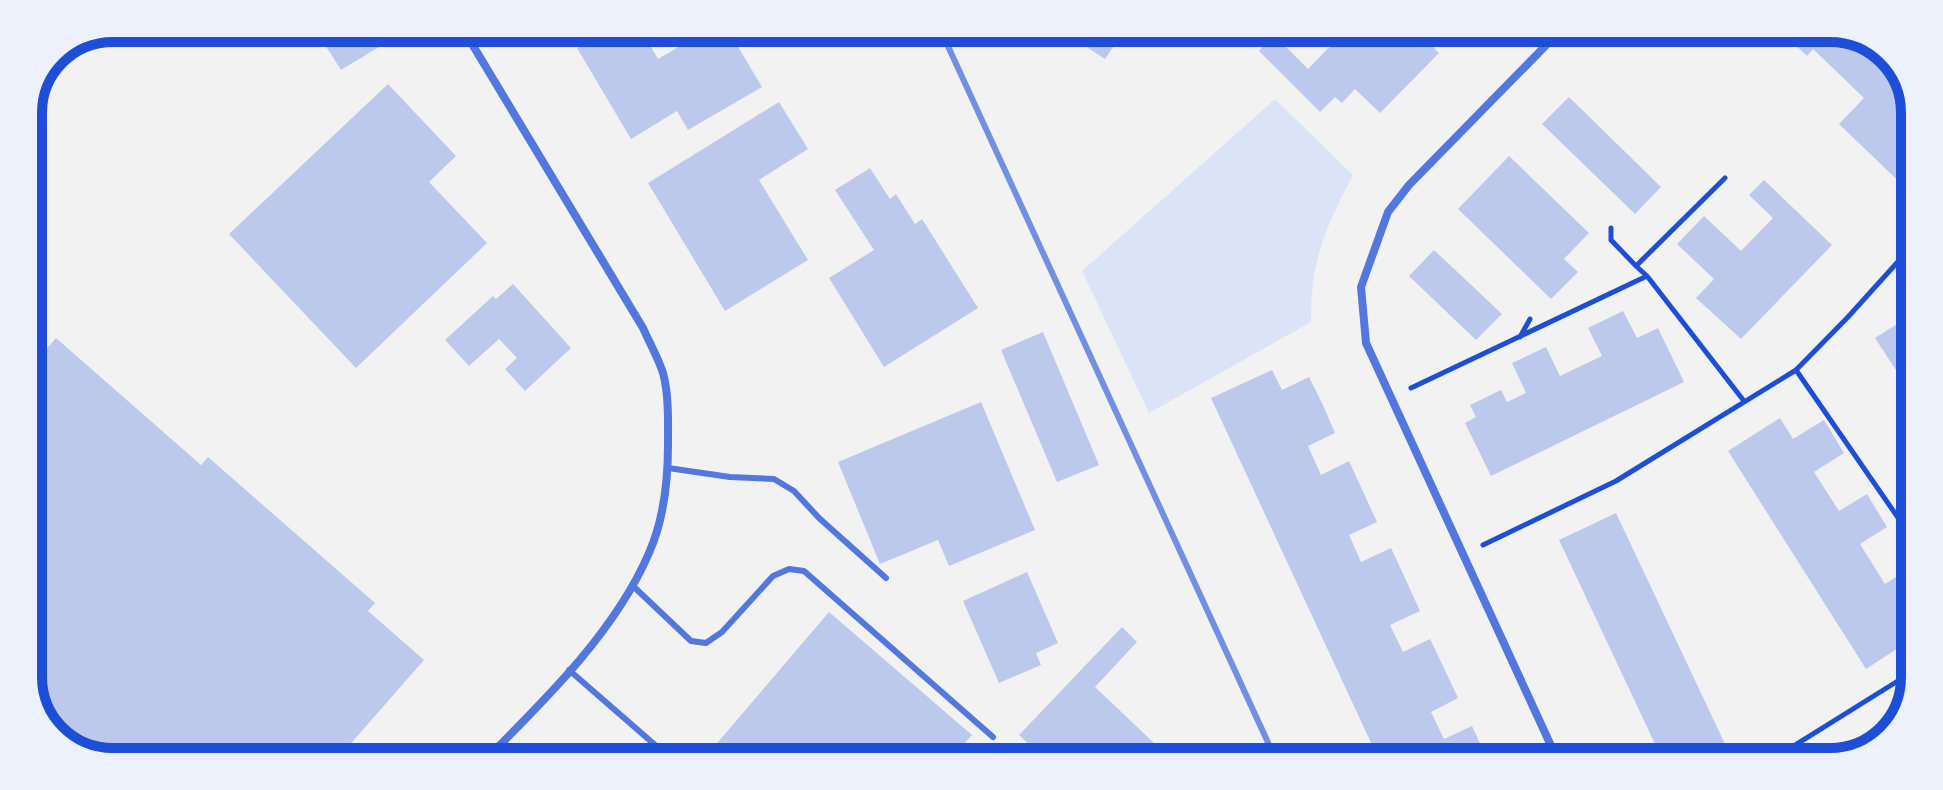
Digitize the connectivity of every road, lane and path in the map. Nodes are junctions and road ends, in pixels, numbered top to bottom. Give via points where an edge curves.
1 (471, 42) edge
2 (1549, 42) edge
3 (1725, 178) dead end
4 (1611, 228) dead end
5 (1901, 258) edge
6 (1636, 266) junction
7 (1647, 276) junction
8 (1530, 319) dead end
9 (1519, 337) junction
10 (1796, 370) junction
11 (1392, 396) junction
12 (1744, 401) junction
13 (668, 468) junction
14 (1901, 522) edge
15 (1464, 554) junction
16 (886, 578) dead end
17 (633, 586) junction
18 (569, 670) junction
19 (1901, 679) edge
20 (993, 737) dead end
21 (497, 748) edge
22 (659, 748) edge
23 (1552, 748) edge
24 (1790, 748) edge

1 - 13 street via 643,328 663,373
2 - 11 street via 1388,212 1361,287 1366,343
3 - 6 path
4 - 6 path via 1611,240
5 - 10 path
6 - 7 path
7 - 9 path
7 - 12 path
8 - 9 path
9 - 11 path
10 - 12 path
10 - 14 path
11 - 15 street
12 - 15 path via 1616,481
13 - 16 lane via 774,479 794,491
13 - 17 street via 662,514
15 - 23 street
17 - 18 street
17 - 20 lane via 691,641 706,643 773,576 789,569 804,571
18 - 21 street
18 - 22 lane
19 - 24 path

